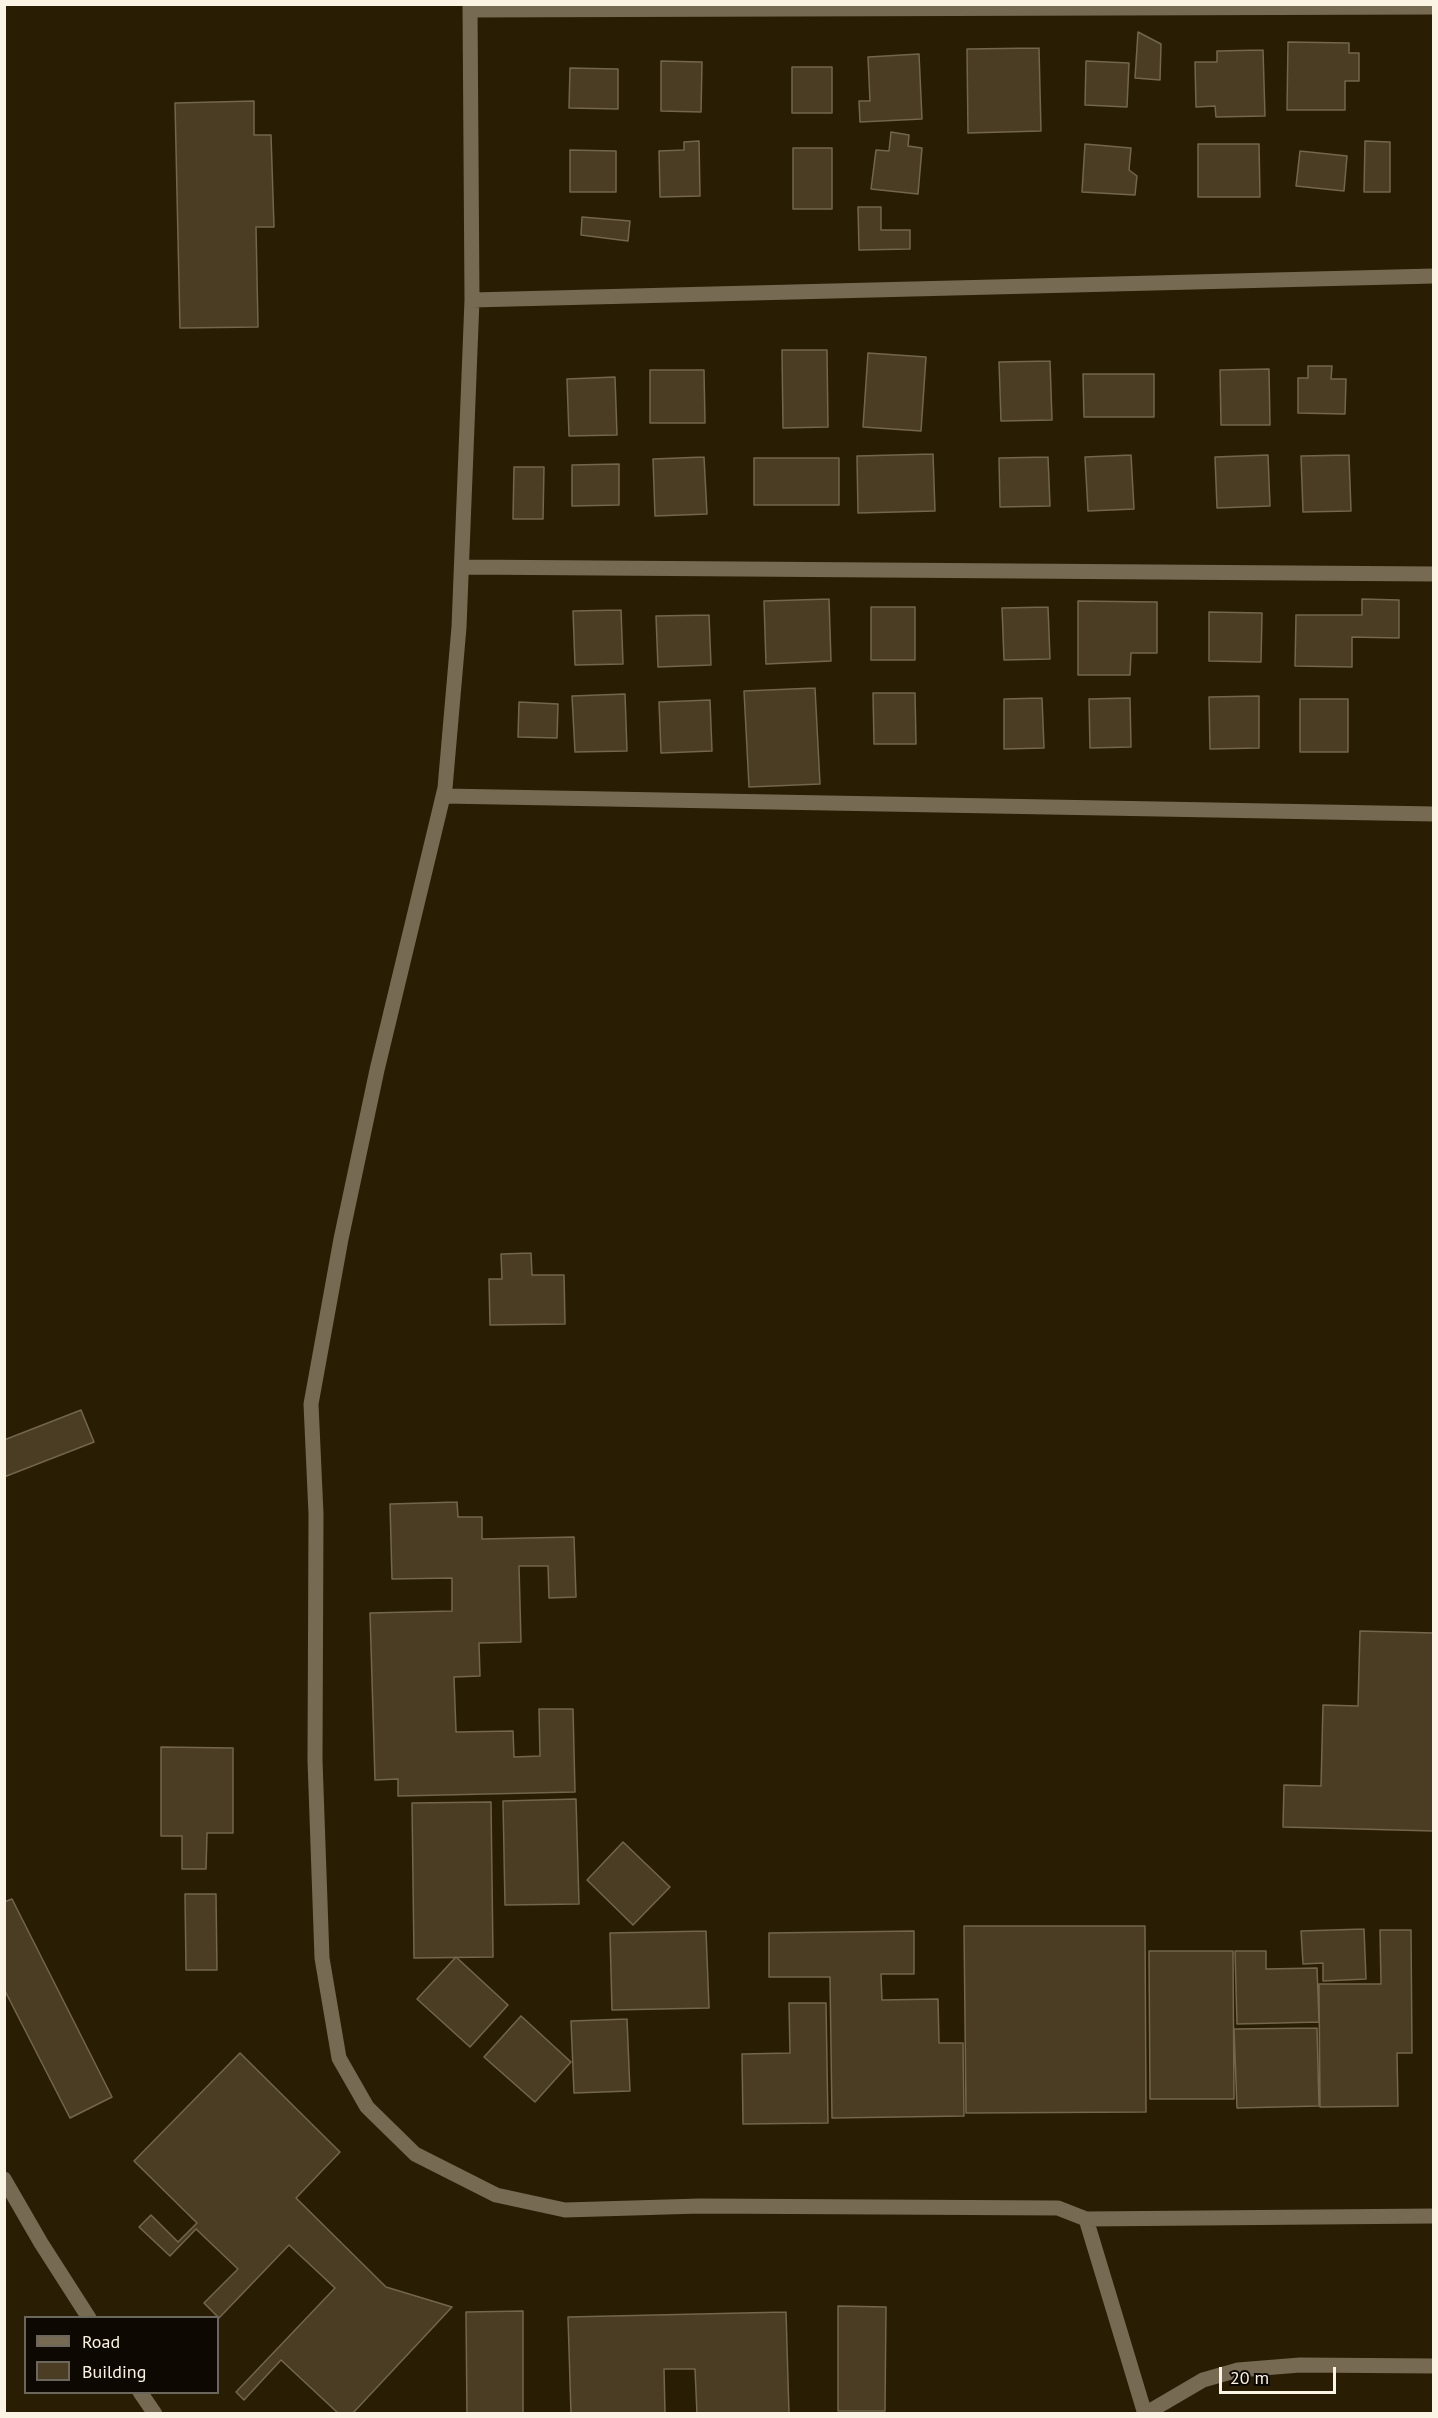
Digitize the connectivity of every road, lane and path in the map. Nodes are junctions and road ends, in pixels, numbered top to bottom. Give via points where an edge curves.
1 (470, 7) edge
2 (1434, 7) edge
3 (1434, 276) edge
4 (472, 300) junction
5 (462, 567) junction
6 (1434, 574) edge
7 (443, 796) junction
8 (1434, 814) edge
9 (4, 2179) edge
10 (1434, 2216) edge
11 (1086, 2219) junction
12 (87, 2316) edge
13 (1434, 2366) edge
14 (141, 2394) edge
15 (155, 2414) edge
16 (1145, 2414) edge

1 - 2 street
1 - 4 street
3 - 4 street
4 - 5 street
5 - 6 street
5 - 7 street
7 - 8 street
7 - 11 street via 377,1070 311,1404 316,1514 315,1760 322,1958 339,2058 367,2107 415,2154 496,2195 565,2210 699,2206 1058,2208
9 - 12 street
10 - 11 street
11 - 16 street
13 - 16 street via 1300,2365 1238,2370 1203,2380
14 - 15 street

